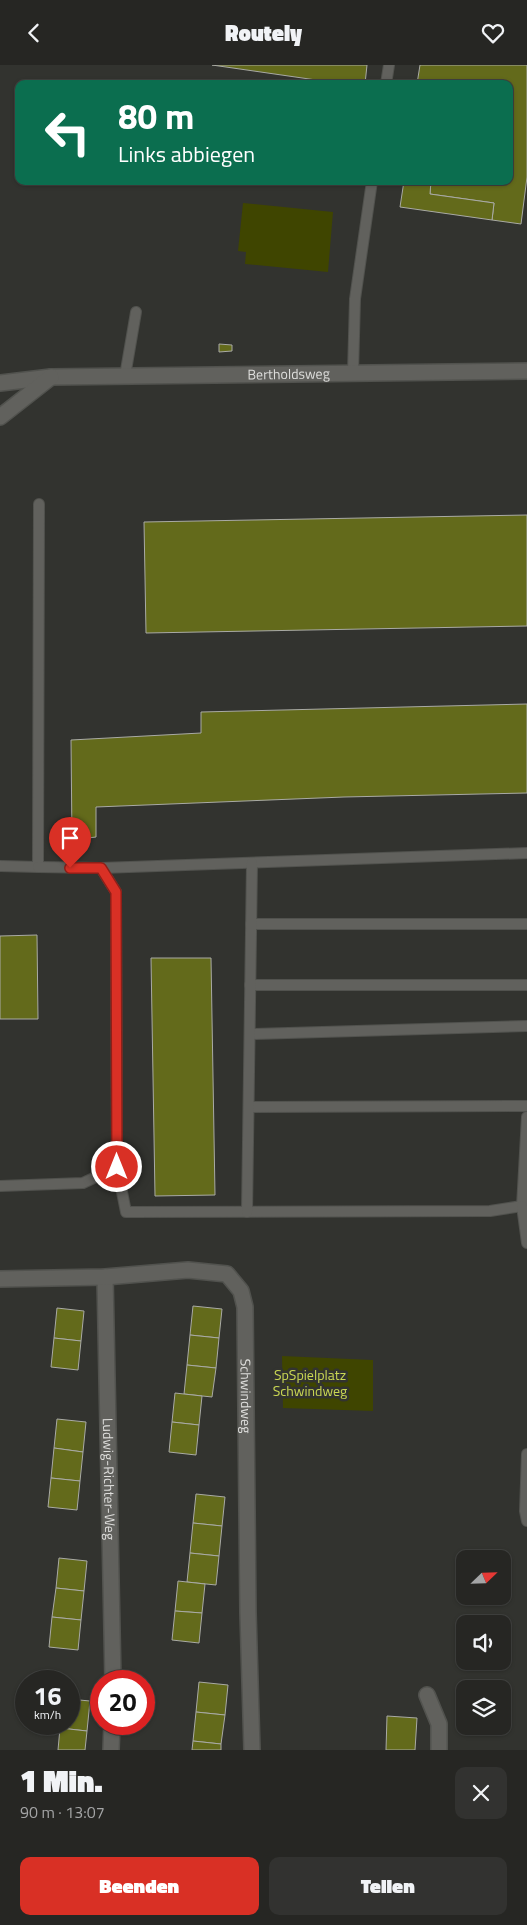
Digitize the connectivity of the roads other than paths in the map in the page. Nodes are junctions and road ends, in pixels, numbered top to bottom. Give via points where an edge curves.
1 (389, 65) edge
2 (387, 80) edge
3 (371, 185) edge
4 (136, 312) dead end
5 (527, 371) edge
6 (353, 373) junction
7 (125, 376) junction
8 (51, 377) junction
9 (0, 383) edge
10 (0, 417) edge
11 (39, 504) dead end
12 (527, 853) edge
13 (252, 863) junction
14 (0, 866) edge
15 (38, 867) junction
16 (101, 868) junction
17 (251, 924) junction
18 (527, 924) edge
19 (250, 985) junction
20 (527, 985) edge
21 (527, 1026) edge
22 (250, 1034) junction
23 (527, 1106) edge
24 (249, 1107) junction
25 (527, 1117) edge
26 (117, 1167) junction
27 (0, 1186) edge
28 (522, 1206) junction
29 (247, 1212) junction
30 (527, 1243) edge
31 (105, 1277) junction
32 (0, 1279) edge
33 (527, 1454) edge
34 (527, 1521) edge
35 (113, 1670) edge
36 (428, 1695) dead end
37 (112, 1735) edge
38 (111, 1750) edge
39 (252, 1750) edge
40 (439, 1750) edge

1 - 2 lane
3 - 6 lane via 355,299
4 - 7 lane
5 - 6 street, Bertholdsweg
6 - 7 street, Bertholdsweg
7 - 8 street, Bertholdsweg
8 - 9 street, Bertholdsweg
8 - 10 street
11 - 15 lane
12 - 13 lane
13 - 16 lane
13 - 17 lane
14 - 15 lane
15 - 16 lane
16 - 26 lane via 116,892
17 - 18 lane
17 - 19 lane
19 - 20 lane
19 - 22 lane
21 - 22 lane
22 - 24 lane
23 - 24 lane
24 - 29 lane
25 - 28 lane
26 - 27 lane via 83,1183
26 - 29 lane via 126,1212
28 - 29 lane via 490,1211
28 - 30 lane
31 - 32 street, Schwindweg
31 - 35 street, Ludwig-Richter-Weg
31 - 39 street, Schwindweg via 198,1271 227,1274 242,1291 245,1307
33 - 34 lane
36 - 40 street via 439,1724
37 - 38 street

